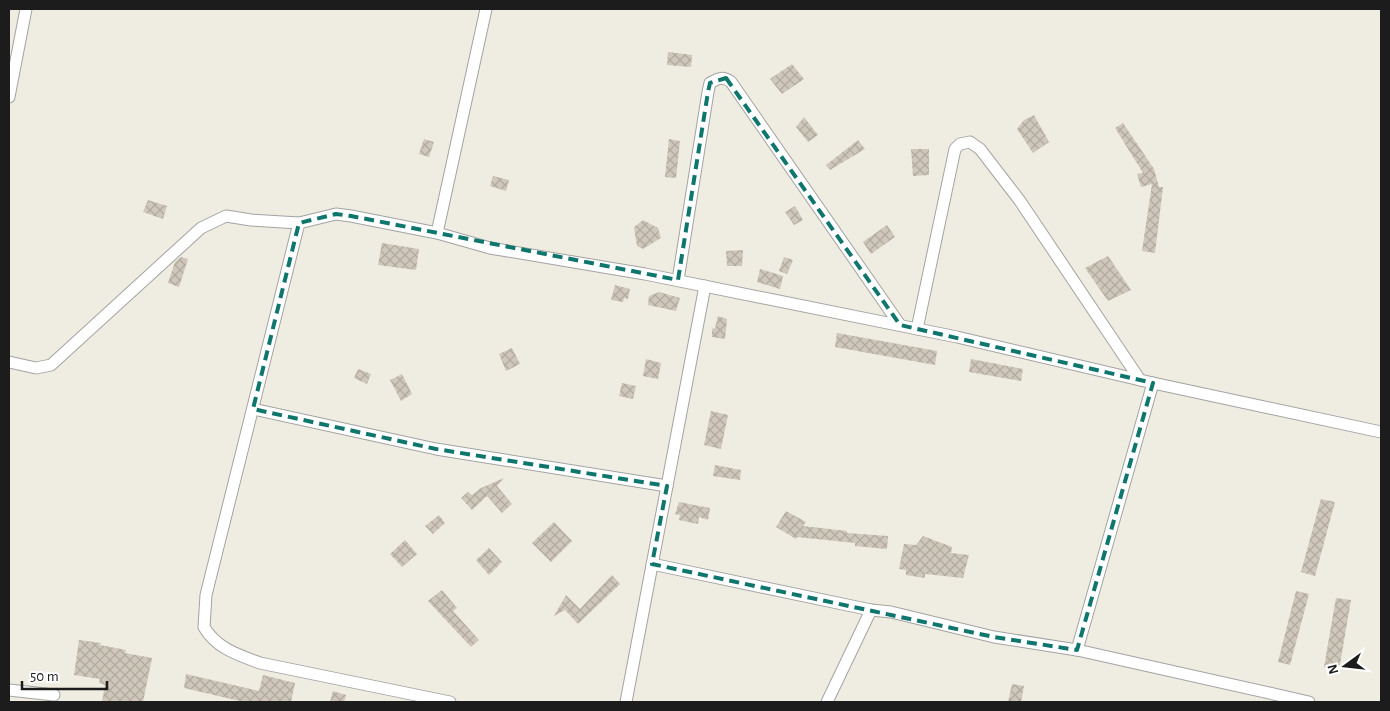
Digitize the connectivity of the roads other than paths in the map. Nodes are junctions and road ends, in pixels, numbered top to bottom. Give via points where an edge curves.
1 (26, 9) edge
2 (486, 9) edge
3 (9, 97) edge
4 (299, 223) junction
5 (437, 233) junction
6 (678, 280) junction
7 (704, 286) junction
8 (900, 326) junction
9 (917, 329) junction
10 (9, 362) edge
11 (1140, 380) junction
12 (1152, 383) junction
13 (253, 409) junction
14 (1381, 432) edge
15 (666, 486) junction
16 (652, 564) junction
17 (871, 610) junction
18 (1078, 650) junction
19 (9, 690) edge
20 (54, 695) dead end
21 (450, 702) edge
22 (626, 702) edge
23 (827, 702) edge
24 (1309, 702) edge

1 - 3 street
2 - 5 street
4 - 5 street via 336,214
4 - 10 street via 219,217 201,228 51,365 36,368
4 - 13 street
5 - 6 street via 490,248
6 - 7 street
6 - 8 street via 710,83 726,78
7 - 8 street
7 - 15 street
8 - 9 street
9 - 11 street
9 - 11 street via 955,149 970,142 980,149 1020,201
11 - 12 street
12 - 14 street
12 - 18 street
13 - 15 street via 436,449
13 - 21 street via 206,595 203,622 209,636 234,653 260,663
15 - 16 street
16 - 17 street
16 - 22 street
17 - 18 street via 994,637
17 - 23 street
18 - 24 street
19 - 20 street

